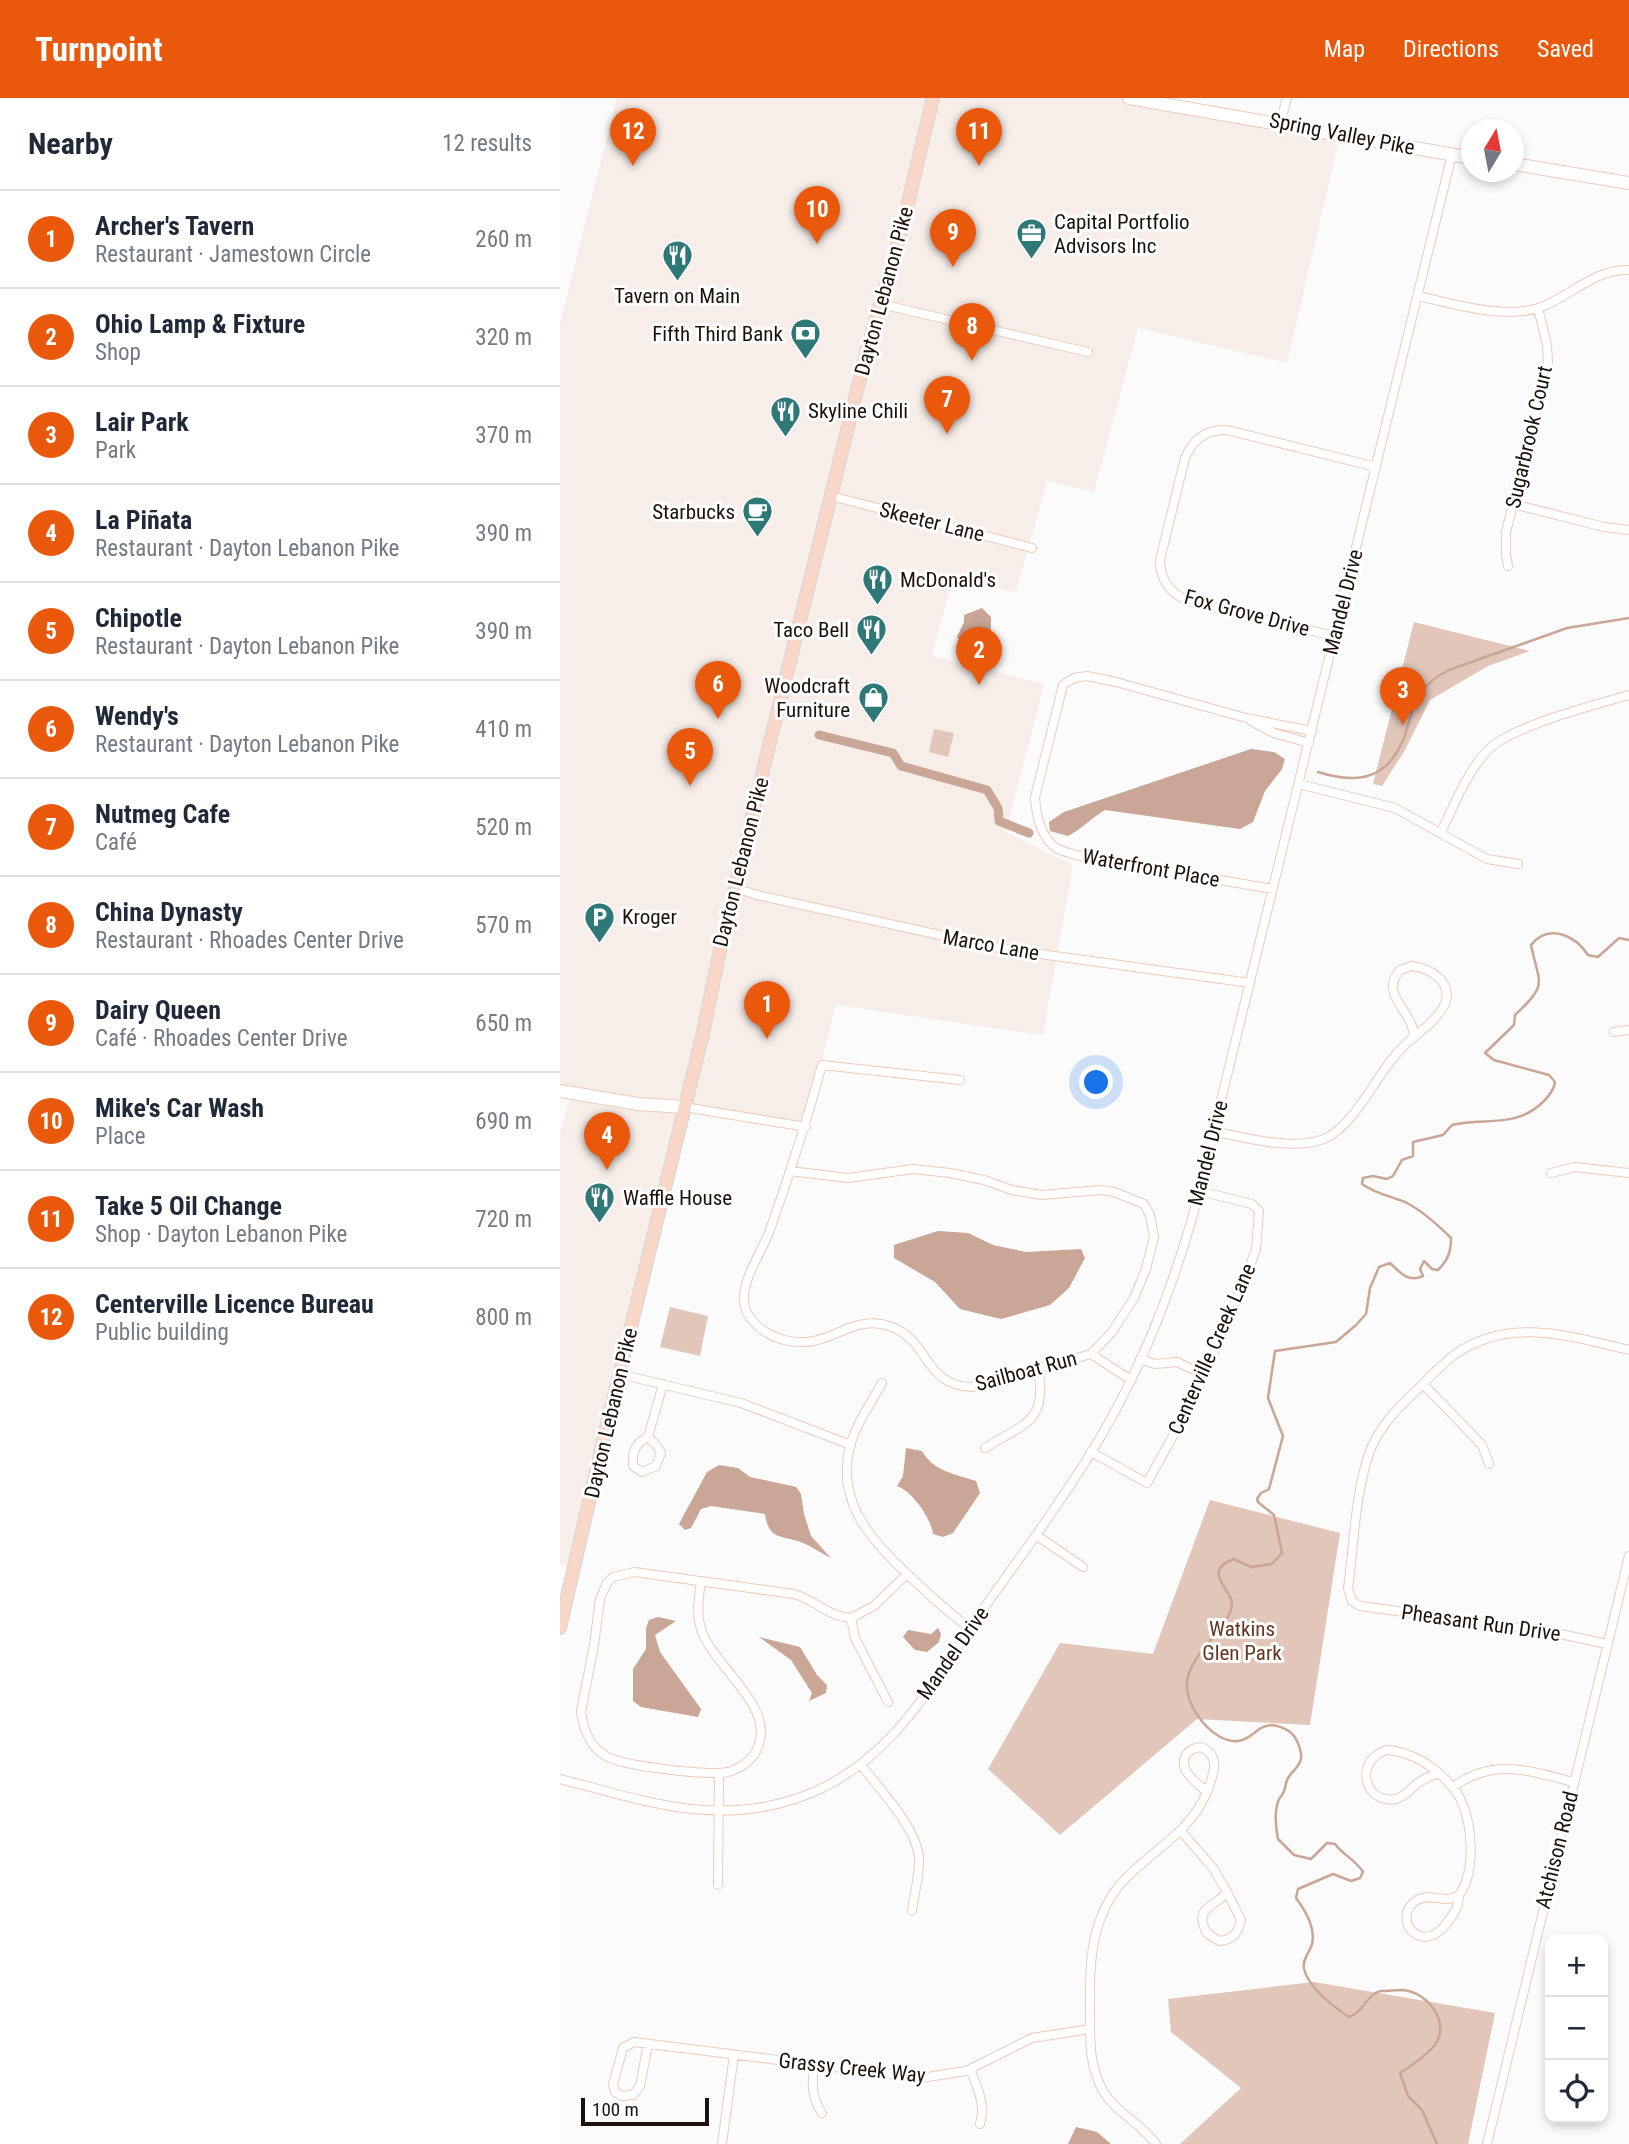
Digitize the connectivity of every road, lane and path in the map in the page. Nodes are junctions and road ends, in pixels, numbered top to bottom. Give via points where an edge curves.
1 (933, 98) edge
2 (1129, 98) edge
3 (1287, 98) edge
4 (1280, 124) junction
5 (1452, 155) junction
6 (1461, 156) edge
7 (1524, 166) edge
8 (1629, 183) edge
9 (1629, 270) edge
10 (1418, 296) junction
11 (880, 304) junction
12 (1538, 308) junction
13 (1088, 352) dead end
14 (1376, 467) junction
15 (831, 496) junction
16 (1513, 504) junction
17 (1629, 530) edge
18 (1032, 548) dead end
19 (1508, 566) dead end
20 (1334, 636) junction
21 (1629, 695) edge
22 (1246, 718) junction
23 (1312, 731) junction
24 (1309, 743) junction
25 (1299, 784) junction
26 (1441, 832) junction
27 (1518, 864) dead end
28 (736, 888) junction
29 (1273, 889) junction
30 (1250, 983) junction
31 (1629, 1030) edge
32 (1614, 1032) dead end
33 (1414, 1037) junction
34 (960, 1080) dead end
35 (560, 1091) edge
36 (684, 1107) junction
37 (806, 1127) junction
38 (1213, 1131) junction
39 (790, 1171) junction
40 (1550, 1172) dead end
41 (1629, 1173) edge
42 (1199, 1191) junction
43 (1629, 1350) edge
44 (1091, 1354) junction
45 (1140, 1359) junction
46 (1038, 1369) junction
47 (620, 1374) junction
48 (1204, 1375) junction
49 (1131, 1380) junction
50 (882, 1383) dead end
51 (663, 1384) junction
52 (1423, 1384) junction
53 (648, 1437) dead end
54 (851, 1444) junction
55 (985, 1448) dead end
56 (1091, 1452) junction
57 (1489, 1464) dead end
58 (1036, 1535) junction
59 (1629, 1556) edge
60 (1083, 1567) dead end
61 (907, 1574) junction
62 (701, 1581) junction
63 (851, 1618) junction
64 (560, 1628) edge
65 (970, 1629) junction
66 (1607, 1644) junction
67 (888, 1702) dead end
68 (862, 1766) junction
69 (719, 1773) junction
70 (1439, 1773) junction
71 (560, 1779) edge
72 (1574, 1782) junction
73 (1453, 1787) junction
74 (1207, 1792) junction
75 (719, 1812) junction
76 (1181, 1830) junction
77 (718, 1885) dead end
78 (1227, 1892) junction
79 (1459, 1895) junction
80 (912, 1911) dead end
81 (1090, 2029) junction
82 (648, 2044) junction
83 (734, 2055) junction
84 (814, 2065) junction
85 (970, 2069) junction
86 (822, 2113) dead end
87 (980, 2124) dead end
88 (722, 2144) edge
89 (1156, 2144) edge
90 (1487, 2144) edge

1 - 11 main road, Dayton Lebanon Pike
2 - 4 street, Spring Valley Pike
3 - 4 street
4 - 5 street, Spring Valley Pike
5 - 6 street, Spring Valley Pike
5 - 10 street, Mandel Drive
7 - 8 street
9 - 12 street via 1607,272
10 - 12 street via 1499,311
10 - 14 street, Mandel Drive
11 - 13 street
11 - 15 main road, Dayton Lebanon Pike
12 - 16 street, Sugarbrook Court via 1548,362
14 - 20 street, Mandel Drive
14 - 20 street, Fox Grove Drive via 1227,430 1199,437 1185,458 1160,560 1168,588 1188,601
15 - 18 street, Skeeter Lane
15 - 28 main road, Dayton Lebanon Pike
16 - 17 street
16 - 19 street, Sugarbrook Court via 1505,543
20 - 23 street, Mandel Drive
21 - 26 street via 1500,740 1477,763
22 - 23 street, Waterfront Place
22 - 24 street, Waterfront Place via 1274,733
22 - 29 street, Waterfront Place via 1116,682 1074,678 1063,685 1035,797 1036,813 1055,848
23 - 24 street, Mandel Drive
24 - 25 street, Mandel Drive
25 - 26 street via 1395,808
25 - 29 street, Mandel Drive
26 - 27 street via 1488,859
28 - 30 street, Marco Lane via 1004,949
28 - 36 main road, Dayton Lebanon Pike
29 - 30 street, Mandel Drive
30 - 38 street, Mandel Drive
31 - 32 street
33 - 33 street via 1437,1017 1447,996 1436,975 1412,966 1400,970 1392,993 1413,1025
33 - 38 street via 1387,1064 1351,1116 1320,1141 1285,1143
34 - 37 street, Sailboat Run via 821,1065
35 - 36 street
36 - 37 street
36 - 47 main road, Dayton Lebanon Pike
37 - 39 street, Sailboat Run
38 - 42 street, Mandel Drive
39 - 44 street, Sailboat Run via 848,1178 926,1170 1041,1195 1114,1192 1144,1204 1154,1237 1146,1269 1134,1298
39 - 46 street, Sailboat Run via 744,1298 757,1325 770,1335 804,1343 862,1324 897,1328 913,1339 939,1377 957,1387
40 - 41 street via 1574,1167
42 - 45 street, Mandel Drive via 1176,1269
42 - 48 street, Centerville Creek Lane via 1252,1204 1259,1211 1256,1250
43 - 52 street via 1542,1331 1514,1332 1468,1347
44 - 46 street, Sailboat Run
44 - 49 street
45 - 48 street via 1177,1362
45 - 49 street, Mandel Drive
46 - 55 street via 1042,1390 1033,1418
47 - 51 street
47 - 64 main road, Dayton Lebanon Pike
48 - 56 street, Centerville Creek Lane via 1147,1483
49 - 56 street, Mandel Drive
50 - 54 street
51 - 53 street
51 - 54 street via 741,1403
52 - 57 street via 1482,1445
52 - 66 street, Pheasant Run Drive via 1389,1419 1369,1454 1348,1588 1354,1603
54 - 61 street via 847,1482 854,1509 874,1541
56 - 58 street, Mandel Drive
58 - 60 street
58 - 65 street, Mandel Drive
59 - 66 street, Atchison Road
61 - 63 street via 874,1606
61 - 65 street
62 - 63 street via 794,1594
62 - 69 street via 698,1616 703,1634 750,1700 762,1731 748,1762
62 - 69 street via 627,1572 607,1583 600,1599 581,1710 591,1741 608,1758
63 - 67 street via 855,1638
65 - 68 street, Mandel Drive via 900,1729
66 - 72 street, Atchison Road
68 - 75 street, Mandel Drive via 798,1798
68 - 80 street via 917,1845 919,1866
69 - 75 street
70 - 70 street via 1417,1759 1387,1750 1369,1762 1366,1775 1370,1789 1388,1800
70 - 73 street
71 - 75 street, Mandel Drive via 673,1807
72 - 73 street via 1504,1768 1482,1771
72 - 90 street, Atchison Road
73 - 79 street via 1466,1818 1470,1856
74 - 74 street via 1215,1762 1211,1752 1197,1747 1185,1757 1184,1767
74 - 76 street
75 - 77 street
76 - 78 street
76 - 81 street via 1125,1878 1105,1907 1091,1955
78 - 78 street via 1206,1908 1202,1917 1207,1933 1219,1941 1237,1933 1241,1920
79 - 79 street via 1449,1900 1418,1899 1409,1910 1409,1928 1425,1937 1438,1934 1457,1908
81 - 85 street, Grassy Creek Way via 1032,2038
81 - 89 street via 1093,2066 1104,2091
82 - 82 street via 640,2086 633,2095 615,2092 623,2048 635,2042
82 - 83 street, Grassy Creek Way
83 - 84 street, Grassy Creek Way
83 - 88 street
84 - 85 street, Grassy Creek Way via 921,2078
84 - 86 street via 812,2090
85 - 87 street via 981,2097

